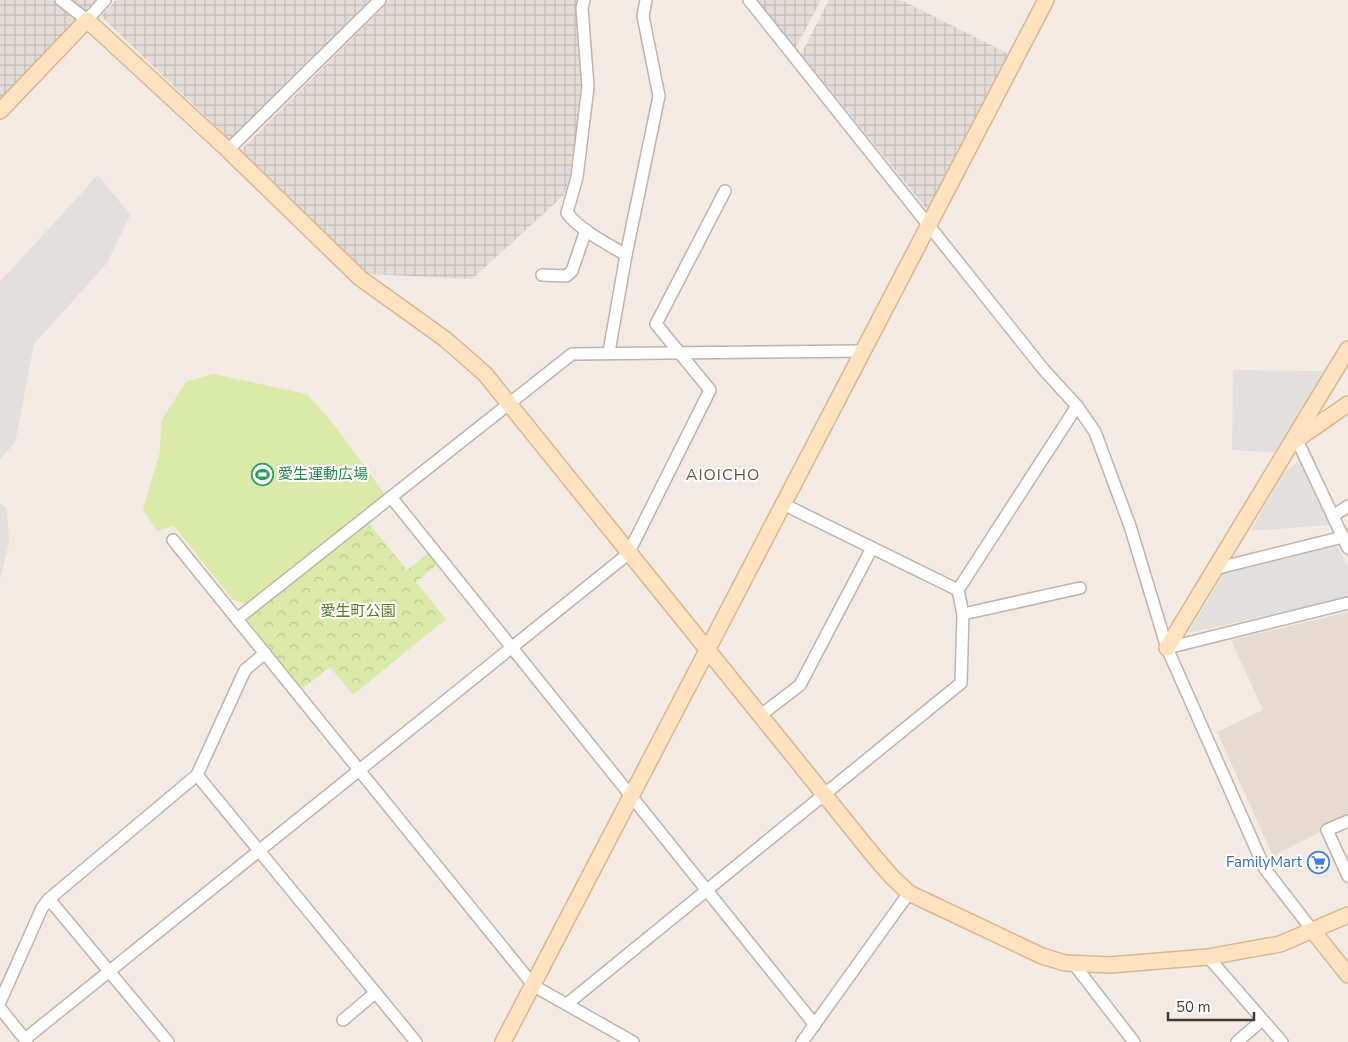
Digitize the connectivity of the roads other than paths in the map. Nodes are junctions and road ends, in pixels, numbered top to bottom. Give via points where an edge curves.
1 (61, 0) edge
2 (105, 0) edge
3 (380, 0) edge
4 (584, 0) edge
5 (646, 0) edge
6 (749, 0) edge
7 (1046, 0) edge
8 (87, 20) junction
9 (0, 111) edge
10 (228, 150) junction
11 (725, 191) dead end
12 (928, 225) junction
13 (586, 230) junction
14 (626, 255) junction
15 (542, 276) dead end
16 (1348, 348) edge
17 (864, 351) junction
18 (609, 352) junction
19 (680, 352) junction
20 (509, 404) junction
21 (1348, 404) edge
22 (1077, 406) junction
23 (1293, 443) junction
24 (391, 497) junction
25 (783, 504) junction
26 (1348, 506) edge
27 (1333, 516) junction
28 (173, 540) dead end
29 (1346, 542) edge
30 (872, 548) junction
31 (628, 554) junction
32 (1214, 568) junction
33 (1080, 588) dead end
34 (958, 590) junction
35 (1348, 603) edge
36 (963, 614) junction
37 (237, 619) junction
38 (1166, 648) junction
39 (512, 649) junction
40 (709, 650) junction
41 (265, 653) junction
42 (761, 715) junction
43 (360, 772) junction
44 (197, 775) junction
45 (825, 795) junction
46 (633, 796) junction
47 (1348, 821) edge
48 (261, 851) junction
49 (1348, 876) edge
50 (708, 889) junction
51 (909, 893) junction
52 (50, 899) junction
53 (1348, 915) edge
54 (1313, 931) junction
55 (1208, 956) junction
56 (1073, 963) junction
57 (110, 973) junction
58 (1348, 975) edge
59 (534, 986) junction
60 (375, 993) junction
61 (0, 1002) edge
62 (566, 1004) junction
63 (0, 1008) edge
64 (343, 1020) dead end
65 (1262, 1020) junction
66 (815, 1025) junction
67 (26, 1041) edge
68 (505, 1041) edge
69 (168, 1042) edge
70 (416, 1042) edge
71 (633, 1042) edge
72 (802, 1042) edge
73 (1134, 1042) edge
74 (1238, 1042) edge
75 (1282, 1042) edge

1 - 8 street
2 - 8 street
3 - 10 street
4 - 13 street via 588,87 577,176 567,213
5 - 14 street via 644,16 659,96
6 - 12 street
7 - 12 street
8 - 9 street
8 - 10 street
10 - 20 street via 360,278 460,351 485,374
11 - 19 street via 656,324
12 - 17 street
12 - 22 street via 1044,370
13 - 14 street
13 - 15 street via 572,271 566,276
14 - 18 street
16 - 23 street
17 - 19 street
17 - 25 street
18 - 19 street
18 - 20 street via 572,354
19 - 31 street via 710,390
20 - 24 street
20 - 31 street
21 - 23 street
22 - 34 street
22 - 38 street via 1095,432 1130,526
23 - 27 street
23 - 32 street
24 - 37 street
24 - 39 street
25 - 30 street
25 - 40 street
26 - 27 street
27 - 29 street
28 - 37 street
29 - 32 street
30 - 34 street
30 - 42 street via 800,685
31 - 39 street
31 - 40 street
32 - 38 street
33 - 36 street
34 - 36 street
35 - 38 street
36 - 45 street via 962,683
37 - 41 street
38 - 54 street via 1265,869
39 - 43 street
39 - 46 street
40 - 42 street
40 - 46 street
41 - 43 street
41 - 44 street via 245,670
42 - 45 street
43 - 48 street
43 - 59 street
44 - 48 street
44 - 52 street
45 - 50 street
45 - 51 street
46 - 50 street
46 - 59 street
47 - 49 street via 1327,830
48 - 57 street
48 - 60 street
50 - 62 street
50 - 66 street
51 - 56 street via 1026,950
51 - 66 street
52 - 57 street
52 - 61 street via 42,908
53 - 54 street
54 - 55 street via 1280,944
54 - 58 street
55 - 56 street via 1110,965
55 - 65 street
56 - 73 street
57 - 67 street
57 - 69 street
59 - 62 street
59 - 68 street
60 - 64 street
60 - 70 street
62 - 71 street
63 - 67 street
65 - 74 street
65 - 75 street
66 - 72 street

